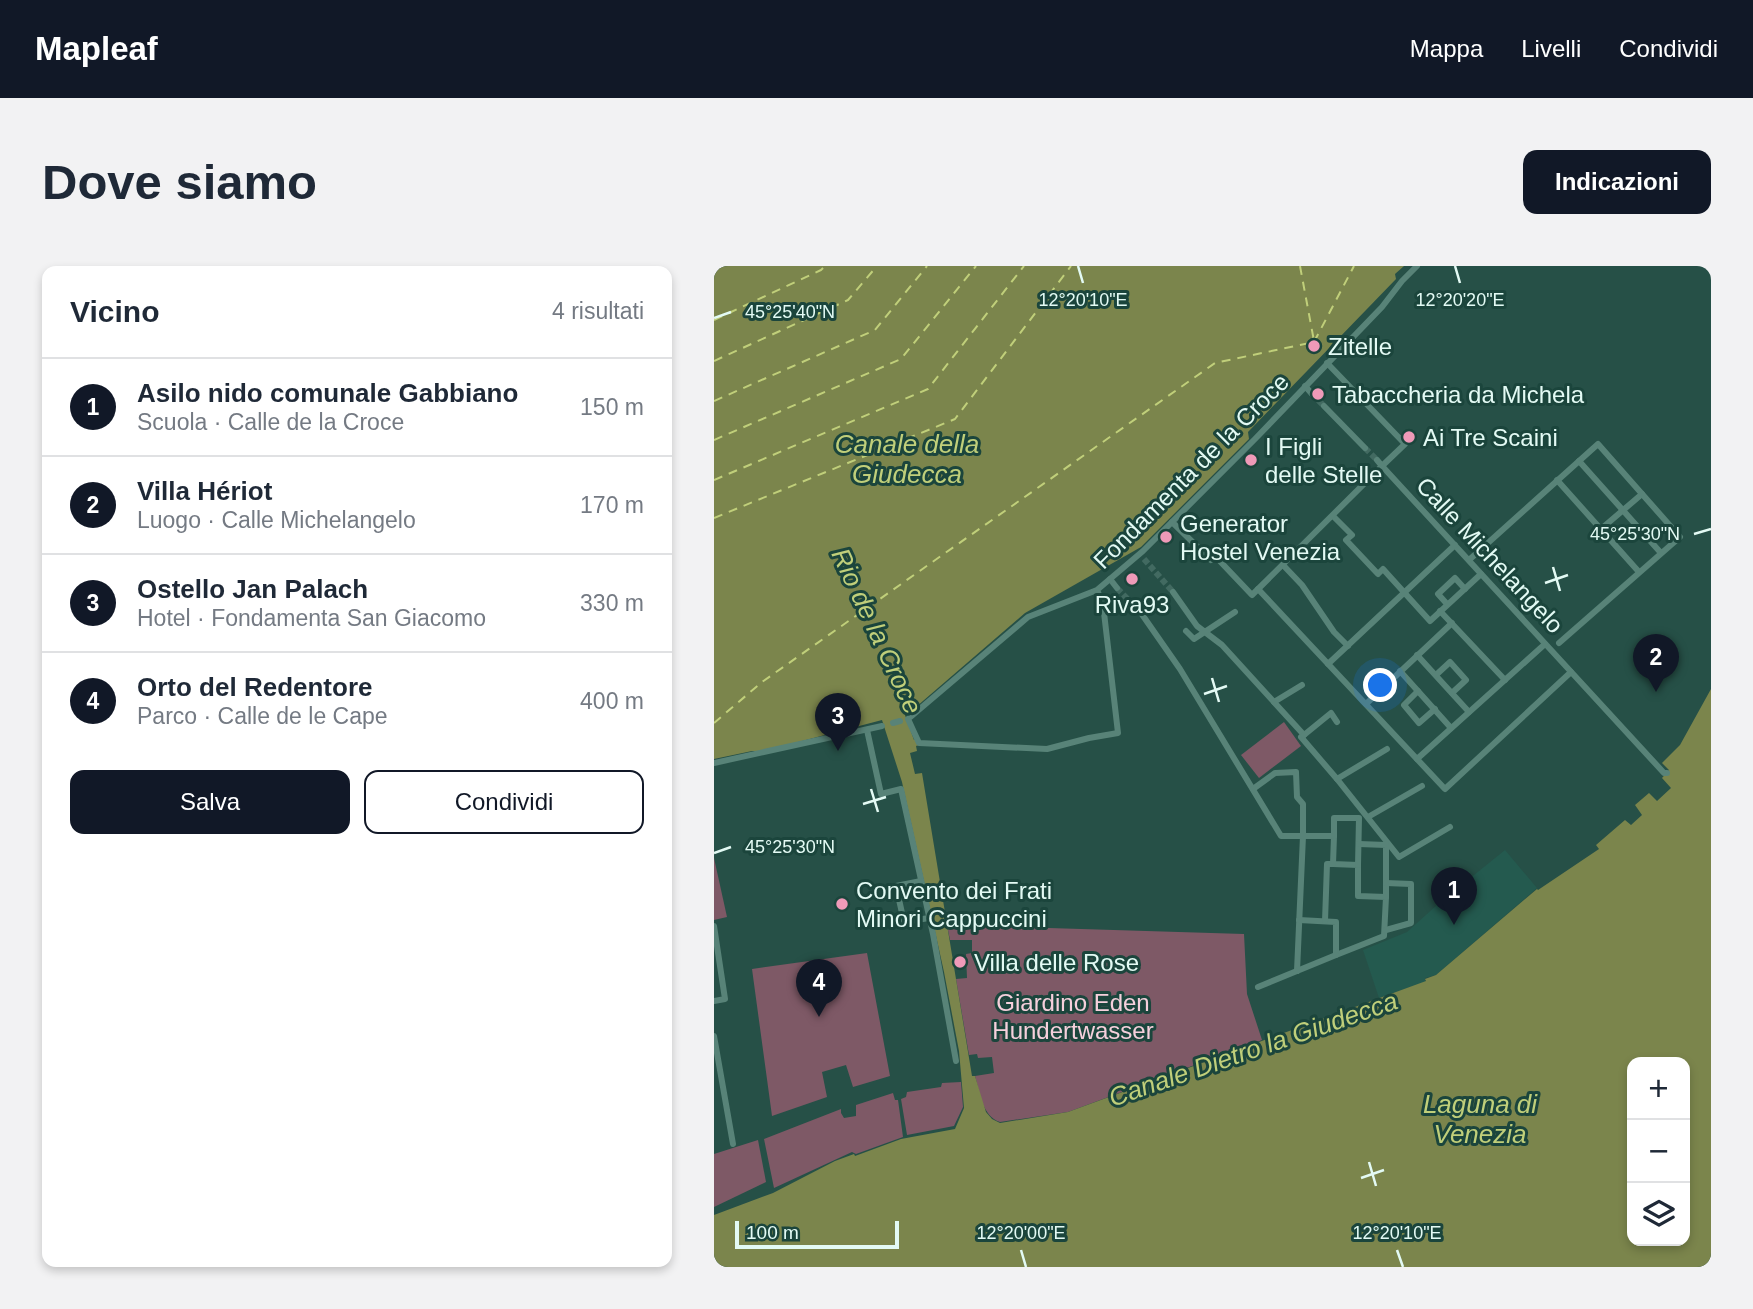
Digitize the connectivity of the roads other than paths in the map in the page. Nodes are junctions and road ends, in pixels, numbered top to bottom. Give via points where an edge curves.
1 (1417, 266) edge
2 (1327, 363) junction
3 (1305, 386) junction
4 (1312, 394) tunnel mouth
5 (1324, 406) tunnel mouth
6 (1365, 448) tunnel mouth
7 (1579, 461) junction
8 (1380, 463) junction
9 (1557, 480) junction
10 (1642, 494) junction
11 (1623, 511) junction
12 (1333, 516) junction
13 (1172, 522) junction
14 (1601, 529) junction
15 (1455, 545) junction
16 (1661, 553) junction
17 (1469, 560) junction
18 (1283, 565) junction
19 (1639, 572) junction
20 (1481, 574) junction
21 (1110, 579) junction
22 (1117, 588) tunnel mouth
23 (1258, 589) junction
24 (1465, 589) junction
25 (1097, 590) junction
26 (1173, 592) tunnel mouth
27 (1404, 593) junction
28 (1447, 604) junction
29 (1440, 611) junction
30 (1141, 612) tunnel mouth
31 (1235, 612) dead end
32 (1430, 621) junction
33 (1452, 622) junction
34 (1186, 631) dead end
35 (1204, 631) junction
36 (1441, 633) junction
37 (1559, 643) dead end
38 (1545, 644) junction
39 (1348, 646) junction
40 (1417, 655) junction
41 (1328, 664) junction
42 (1400, 671) junction
43 (1571, 672) junction
44 (1436, 675) junction
45 (1505, 680) junction
46 (1302, 685) dead end
47 (1418, 691) junction
48 (1452, 693) junction
49 (1274, 702) junction
50 (1366, 704) junction
51 (1435, 709) junction
52 (1469, 712) junction
53 (1337, 722) dead end
54 (882, 726) dead end
55 (1451, 728) junction
56 (867, 730) junction
57 (1304, 735) junction
58 (1387, 749) dead end
59 (1417, 759) junction
60 (714, 763) edge
61 (1667, 773) dead end
62 (1337, 779) junction
63 (1422, 786) dead end
64 (1253, 789) junction
65 (1368, 817) junction
66 (1450, 827) dead end
67 (1303, 835) junction
68 (1334, 836) junction
69 (1359, 844) junction
70 (1334, 864) junction
71 (1358, 865) junction
72 (921, 881) junction
73 (1386, 883) junction
74 (1386, 897) junction
75 (929, 918) junction
76 (1299, 920) junction
77 (1325, 921) junction
78 (904, 922) junction
79 (892, 925) dead end
80 (714, 926) edge
81 (1386, 930) junction
82 (1336, 955) junction
83 (717, 964) edge
84 (1297, 971) junction
85 (1258, 987) dead end
86 (714, 1001) edge
87 (714, 1036) edge
88 (956, 1061) dead end
89 (718, 1080) edge
90 (733, 1144) dead end

1 - 2 street, Fondamenta de la Croce
2 - 3 street, Fondamenta de la Croce
2 - 8 street via 1405,444
3 - 4 street
3 - 13 street, Fondamenta de la Croce
5 - 6 street
7 - 9 street
7 - 10 street via 1598,444
7 - 11 street
8 - 12 street
8 - 15 street, Calle Michelangelo
9 - 14 street
9 - 17 street
10 - 11 street
10 - 16 street via 1680,537
11 - 14 street
11 - 16 street
12 - 18 street
12 - 27 street via 1352,535 1346,540 1378,574 1383,569
13 - 21 street, Fondamenta de la Croce via 1142,557
13 - 23 street via 1211,560 1215,556 1252,595
14 - 19 street
15 - 17 street, Calle Michelangelo
15 - 27 street
16 - 19 street
17 - 20 street, Calle Michelangelo
18 - 23 street
18 - 39 street
19 - 37 street
20 - 24 street
20 - 38 street, Calle Michelangelo
21 - 22 street
21 - 25 street, Fondamenta de la Croce
23 - 41 street
24 - 28 street
24 - 28 street via 1455,578 1438,594
25 - 25 street, Fondamenta de la Croce via 1103,604 1118,733 1047,749 919,743 908,719 1028,617
26 - 35 street
27 - 32 street
27 - 39 street
28 - 29 street
29 - 32 street
29 - 33 street
30 - 64 street
31 - 35 street
32 - 36 street
33 - 36 street
33 - 45 street
34 - 35 street via 1194,639
35 - 49 street
36 - 40 street
38 - 43 street, Calle Michelangelo
38 - 45 street
39 - 41 street
40 - 42 street
40 - 44 street
41 - 50 street
42 - 47 street
42 - 50 street
43 - 59 street via 1445,789
43 - 61 street, Calle Michelangelo
44 - 48 street
44 - 48 street via 1450,662 1466,680
45 - 52 street
46 - 49 street
47 - 51 street
47 - 51 street via 1404,705 1419,723
48 - 52 street
49 - 57 street
50 - 59 street
51 - 55 street
52 - 55 street
53 - 57 street via 1331,713
54 - 56 street
55 - 59 street
56 - 60 street
56 - 72 street via 881,794 901,789
57 - 62 street via 1301,737
58 - 62 street
62 - 65 street
63 - 65 street
64 - 67 street via 1281,835
64 - 67 street via 1275,773 1296,772
65 - 66 street via 1399,857
67 - 68 street
67 - 76 street
68 - 69 street via 1334,818 1359,818
68 - 70 street
69 - 71 street
69 - 73 street via 1386,845
70 - 71 street
70 - 77 street via 1327,864
71 - 74 street via 1358,896
72 - 75 street
72 - 78 street via 896,886
73 - 74 street
73 - 81 street via 1411,884 1411,922
74 - 81 street
75 - 78 street
75 - 88 street
76 - 77 street
76 - 84 street
77 - 82 street via 1336,922
78 - 79 street
80 - 83 street
81 - 82 street via 1384,936
82 - 84 street
83 - 86 street via 725,999
84 - 85 street
87 - 89 street
89 - 90 street

